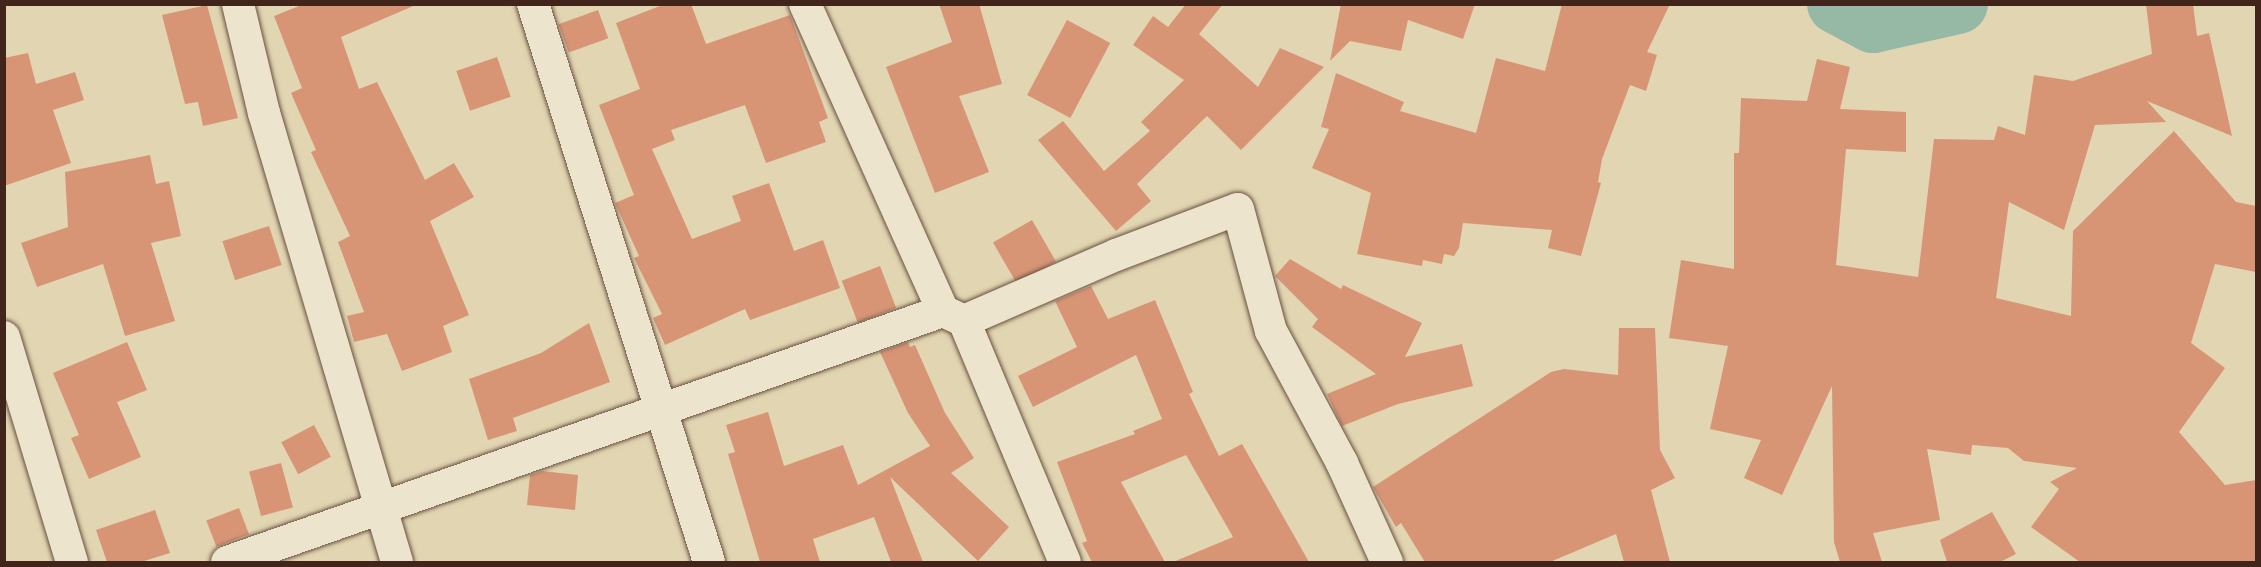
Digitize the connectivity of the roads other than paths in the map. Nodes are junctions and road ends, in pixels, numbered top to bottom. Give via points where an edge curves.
1 (238, 4) edge
2 (533, 4) edge
3 (805, 4) edge
4 (953, 316) junction
5 (4, 337) edge
6 (660, 412) junction
7 (377, 507) junction
8 (72, 562) edge
9 (227, 562) edge
10 (397, 562) edge
11 (710, 562) edge
12 (1065, 562) edge
13 (1387, 562) edge

1 - 7 street
2 - 6 street
3 - 4 street
4 - 6 street
4 - 12 street
4 - 13 street via 1238,209 1271,331 1342,464
5 - 8 street
6 - 7 street
6 - 11 street
7 - 9 street
7 - 10 street

